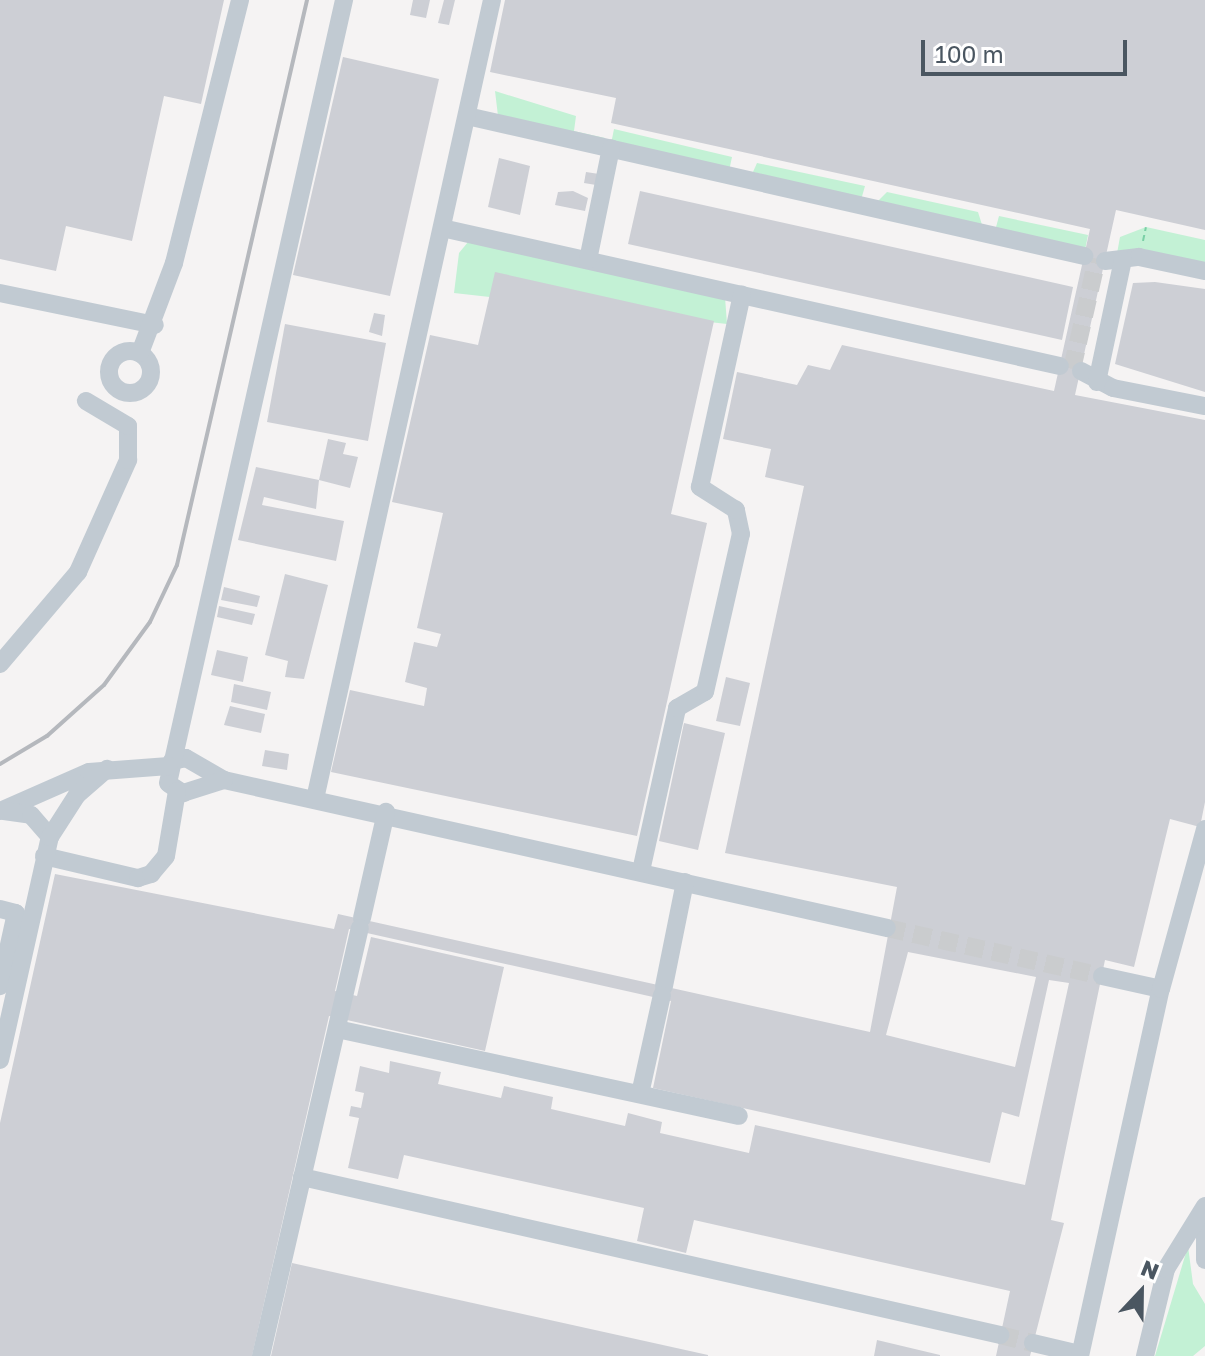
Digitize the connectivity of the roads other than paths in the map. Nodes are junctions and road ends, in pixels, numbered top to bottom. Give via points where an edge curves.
1 (240, 0) edge
2 (344, 0) edge
3 (492, 0) edge
4 (467, 116) junction
5 (611, 148) junction
6 (442, 228) junction
7 (1084, 256) dead end
8 (588, 260) junction
9 (1205, 271) edge
10 (0, 293) edge
11 (742, 295) junction
12 (155, 325) junction
13 (140, 353) dead end
14 (1060, 366) dead end
15 (1081, 371) dead end
16 (1097, 382) junction
17 (86, 401) dead end
18 (1205, 406) edge
19 (0, 664) edge
20 (107, 769) junction
21 (178, 771) junction
22 (224, 780) junction
23 (315, 799) junction
24 (0, 811) edge
25 (386, 812) junction
26 (1205, 829) edge
27 (50, 837) junction
28 (44, 856) junction
29 (641, 871) junction
30 (685, 882) junction
31 (0, 909) edge
32 (887, 928) tunnel mouth
33 (1102, 976) tunnel mouth
34 (0, 986) edge
35 (1161, 989) junction
36 (337, 1029) junction
37 (0, 1060) edge
38 (640, 1094) junction
39 (739, 1116) dead end
40 (302, 1177) junction
41 (1205, 1206) edge
42 (1205, 1224) edge
43 (1205, 1260) edge
44 (1000, 1335) tunnel mouth
45 (1033, 1343) tunnel mouth
46 (1080, 1355) edge
47 (261, 1356) edge
48 (1145, 1356) edge

1 - 12 street
2 - 21 street via 182,732
3 - 4 street
4 - 5 street
4 - 6 street
5 - 7 street
5 - 8 street
6 - 8 street
6 - 23 street
8 - 11 street
9 - 16 street via 1122,258
10 - 12 street
11 - 14 street
11 - 29 street via 700,487 736,510 741,534 705,692 677,708
12 - 13 street
15 - 16 street
16 - 18 street
17 - 19 street via 128,426 128,460 78,572
20 - 21 street
20 - 24 street
20 - 27 street via 77,795
21 - 22 street
21 - 22 street via 197,787
21 - 28 street via 166,856 151,874 138,878
22 - 23 street
23 - 25 street
24 - 27 street via 31,815
25 - 29 street
25 - 36 street
26 - 35 street
27 - 28 street
28 - 37 street
29 - 30 street
30 - 32 street
30 - 38 street
31 - 34 street via 16,913
33 - 35 street
35 - 46 street
36 - 38 street via 571,1071
36 - 40 street
38 - 39 street
40 - 44 street
40 - 47 street
41 - 48 street via 1166,1269
42 - 43 street
45 - 46 street

